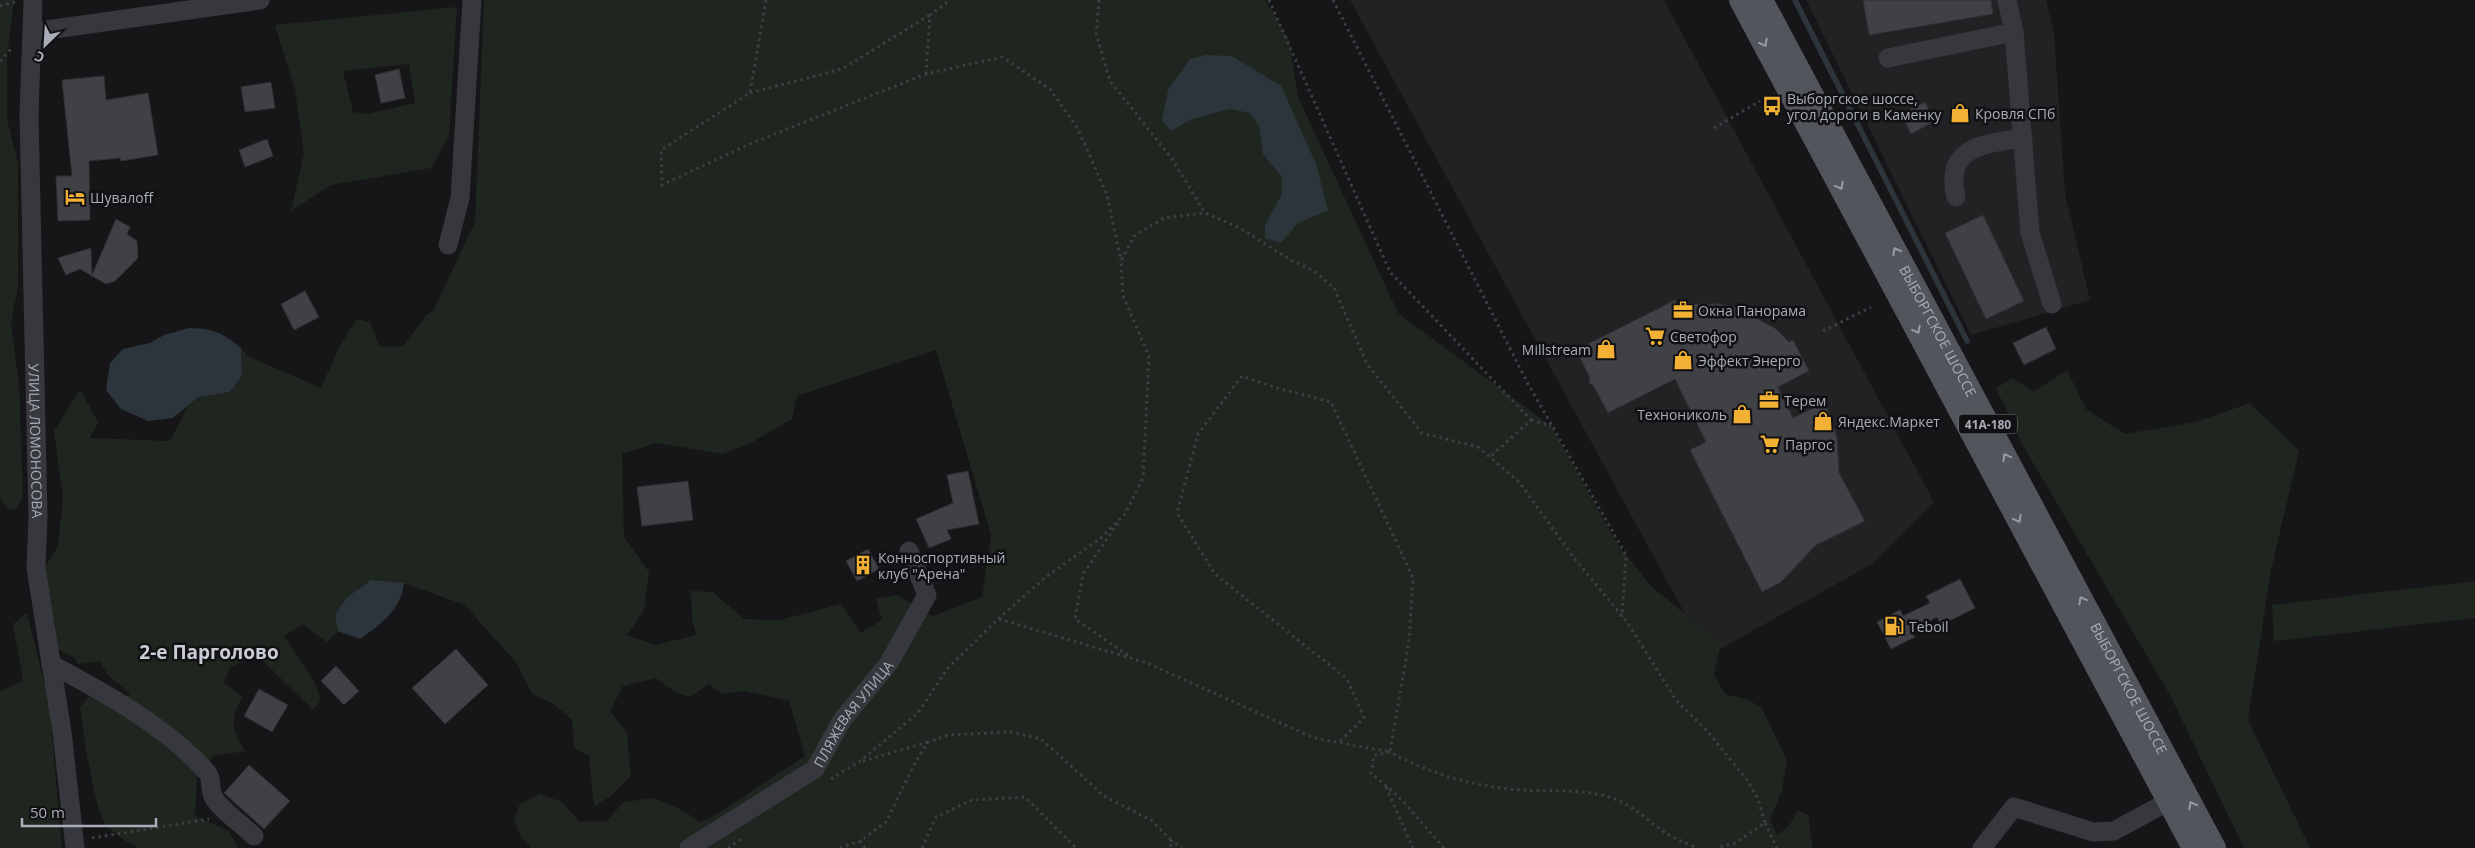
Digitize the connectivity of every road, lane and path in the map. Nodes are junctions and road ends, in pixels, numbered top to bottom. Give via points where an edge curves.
1 (20, 0) edge
2 (33, 0) edge
3 (260, 0) edge
4 (472, 0) edge
5 (766, 0) edge
6 (950, 0) edge
7 (1099, 0) edge
8 (1269, 0) edge
9 (1333, 0) edge
10 (1740, 0) edge
11 (1762, 0) edge
12 (2007, 0) edge
13 (0, 6) edge
14 (930, 14) junction
15 (32, 32) junction
16 (2014, 32) junction
17 (1888, 58) dead end
18 (926, 74) junction
19 (750, 93) junction
20 (1760, 101) dead end
21 (1714, 128) dead end
22 (2022, 138) junction
23 (1956, 197) dead end
24 (1205, 213) junction
25 (448, 245) dead end
26 (1121, 261) junction
27 (2052, 304) dead end
28 (1872, 306) dead end
29 (1823, 331) dead end
30 (1531, 420) junction
31 (1551, 426) junction
32 (1490, 457) junction
33 (1125, 514) junction
34 (909, 552) dead end
35 (1622, 617) junction
36 (998, 619) junction
37 (1132, 658) junction
38 (51, 664) junction
39 (928, 742) junction
40 (1338, 743) junction
41 (1390, 752) junction
42 (860, 761) junction
43 (827, 781) dead end
44 (1385, 785) junction
45 (2168, 801) junction
46 (232, 815) junction
47 (1765, 823) junction
48 (254, 836) dead end
49 (743, 838) dead end
50 (1170, 839) junction
51 (860, 841) junction
52 (74, 845) edge
53 (688, 848) edge
54 (728, 848) edge
55 (840, 848) edge
56 (865, 848) edge
57 (922, 848) edge
58 (1076, 848) edge
59 (1171, 848) edge
60 (1182, 848) edge
61 (1413, 848) edge
62 (1444, 848) edge
63 (1697, 848) edge
64 (1716, 848) edge
65 (1777, 848) edge
66 (1982, 848) edge
67 (2193, 848) edge
68 (2214, 848) edge

1 - 13 path
2 - 15 street, УЛИЦА ЛОМОНОСОВА
3 - 15 street
4 - 25 street via 460,198
5 - 19 path
6 - 14 path
7 - 24 path via 1096,33 1110,81 1172,159
8 - 30 path via 1390,272
9 - 31 path
10 -> 45 main road, ВЫБОРГСКОЕ ШОССЕ / 41А-180
68 -> 11 main road, ВЫБОРГСКОЕ ШОССЕ / 41А-180
12 - 16 street
14 - 18 path
14 - 19 path via 842,70
15 - 38 street, УЛИЦА ЛОМОНОСОВА via 29,115 38,516 36,568
16 - 17 street
16 - 22 street
18 - 19 path via 752,143 662,185 661,150
18 - 26 path via 1002,57 1050,89 1078,129 1107,195
20 - 21 path
22 - 23 street via 1982,144 1965,153 1955,169
22 - 27 street via 2030,233
24 - 26 path via 1164,218 1134,236
24 - 32 path via 1240,228 1314,271 1334,288 1367,364 1422,434 1478,447
26 - 33 path via 1122,296 1149,356 1143,478
28 - 29 path
30 - 31 path
30 - 32 path
31 - 35 path via 1626,555
32 - 35 path via 1519,482
33 - 36 path via 1101,538 1046,578
33 - 37 path via 1082,574 1075,619
34 - 53 street, ПЛЯЖЕВАЯ УЛИЦА via 927,595 889,663 842,720 815,769
35 - 47 path via 1676,700 1707,731 1748,781 1758,799
36 - 37 path
36 - 42 path via 947,668 918,713
37 - 40 path via 1314,738
38 - 46 street via 93,687 172,740 208,772 212,795
38 - 52 street, УЛИЦА ЛОМОНОСОВА
39 - 42 path
39 - 50 path via 949,735 1011,732 1041,739 1104,796 1151,820
39 - 51 path via 886,822
40 - 41 path
40 - 41 path via 1364,718 1347,678 1215,574 1177,513 1198,434 1242,376 1331,402 1412,578 1409,641
41 - 44 path via 1374,755 1371,773
41 - 63 path via 1443,775 1502,788 1586,792 1616,800 1670,835
42 - 43 path
44 - 61 path
44 - 62 path
45 - 66 street via 2114,831 2093,832 2014,807
45 - 67 main road, ВЫБОРГСКОЕ ШОССЕ / 41А-180
46 - 48 street
46 - 52 path
47 - 64 path via 1735,843
47 - 65 path
49 - 54 path
50 - 59 path
50 - 60 path
51 - 55 path
51 - 56 path
57 - 58 path via 936,817 972,800 1025,797

